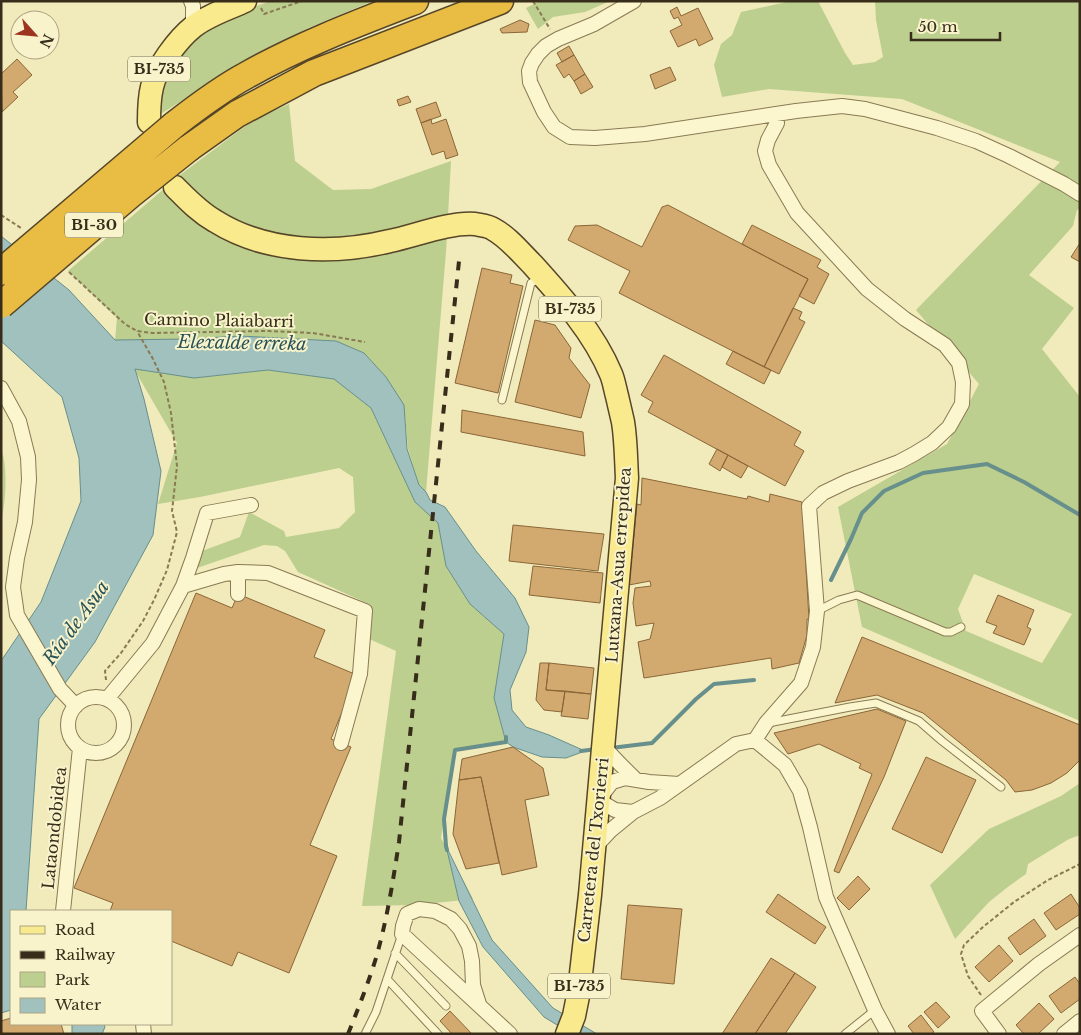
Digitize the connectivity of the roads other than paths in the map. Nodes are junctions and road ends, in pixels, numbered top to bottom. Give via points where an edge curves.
1 (191, 1) edge
2 (415, 1) edge
3 (500, 1) edge
4 (634, 1) edge
5 (253, 5) edge
6 (193, 27) junction
7 (776, 115) junction
8 (161, 124) junction
9 (175, 186) dead end
10 (1080, 194) edge
11 (1, 272) edge
12 (544, 277) junction
13 (1, 305) edge
14 (1, 388) edge
15 (502, 400) dead end
16 (251, 505) dead end
17 (238, 572) junction
18 (183, 586) junction
19 (238, 594) dead end
20 (817, 612) junction
21 (961, 627) dead end
22 (107, 699) junction
23 (76, 706) junction
24 (766, 723) junction
25 (755, 740) junction
26 (341, 743) dead end
27 (603, 746) junction
28 (80, 748) junction
29 (636, 780) junction
30 (680, 784) junction
31 (1001, 787) dead end
32 (598, 800) junction
33 (633, 812) junction
34 (594, 849) junction
35 (63, 910) edge
36 (402, 934) junction
37 (1080, 935) edge
38 (584, 945) junction
39 (395, 953) junction
40 (387, 978) junction
41 (479, 1004) junction
42 (446, 1006) dead end
43 (875, 1010) junction
44 (1080, 1020) edge
45 (365, 1034) edge
46 (438, 1034) edge
47 (510, 1034) edge
48 (568, 1034) edge
49 (582, 1034) edge
50 (845, 1034) edge
51 (888, 1034) edge
52 (999, 1034) edge
53 (1064, 1034) edge

1 - 6 street
2 - 8 highway, BI-30 via 340,30 267,64 200,105
3 - 13 highway, BI-30, bridge via 314,73 237,114 130,195
4 - 7 street via 546,46 532,62 530,82 554,127 570,137 595,138
5 - 6 main road, BI-735 via 207,18
6 - 8 main road, BI-735 via 177,43 152,86 149,105
7 - 10 street via 842,106 901,118 976,141
7 - 20 street via 777,123 765,151 797,213 867,289 944,345 959,363 963,382 962,404 949,427 932,443 899,462 823,494 809,506
8 - 11 highway, BI-30, bridge
9 - 12 main road, Lutxana-Asua errepidea / BI-735 via 196,208 215,221 268,244 298,248 371,246 455,225 475,224 492,228 513,244
12 - 15 lane via 531,283
12 - 27 main road, Lutxana-Asua errepidea / BI-735 via 598,348 612,376 623,422 627,478
14 - 23 street via 18,420 28,457 25,522 13,587 17,615 60,689
16 - 18 street via 207,513
17 - 18 street
17 - 19 street
17 - 26 street via 268,573 365,611 360,674
18 - 22 street via 153,643
20 - 21 lane via 857,595 946,632
20 - 24 street via 813,647 801,683
22 - 23 street via 90,697
22 - 28 street via 121,711 124,719 122,736 117,744 103,752 87,752
23 - 28 street via 68,723 73,741
24 - 25 street
24 - 31 lane via 876,703 919,721
25 - 30 street via 736,744
25 - 43 street via 784,765 800,792 826,897
27 - 29 street
27 - 32 main road, Carretera del Txorierri / BI-735
28 - 35 street, Lataondobidea
29 - 30 street
29 - 32 street via 625,778 612,782
30 - 33 street
32 - 33 street via 615,810
32 - 34 main road, Carretera del Txorierri / BI-735
33 - 34 street
34 - 38 main road, Carretera del Txorierri / BI-735
36 - 39 lane
36 - 41 street
36 - 41 street via 408,914 419,909 451,919 469,946 473,986
37 - 52 street via 982,1010
38 - 48 main road, Carretera del Txorierri / BI-735 via 574,1016
38 - 49 main road, Carretera del Txorierri / BI-735
39 - 40 lane
39 - 42 lane
40 - 45 lane
40 - 46 lane
41 - 47 street
43 - 50 lane
43 - 51 street
44 - 53 street

